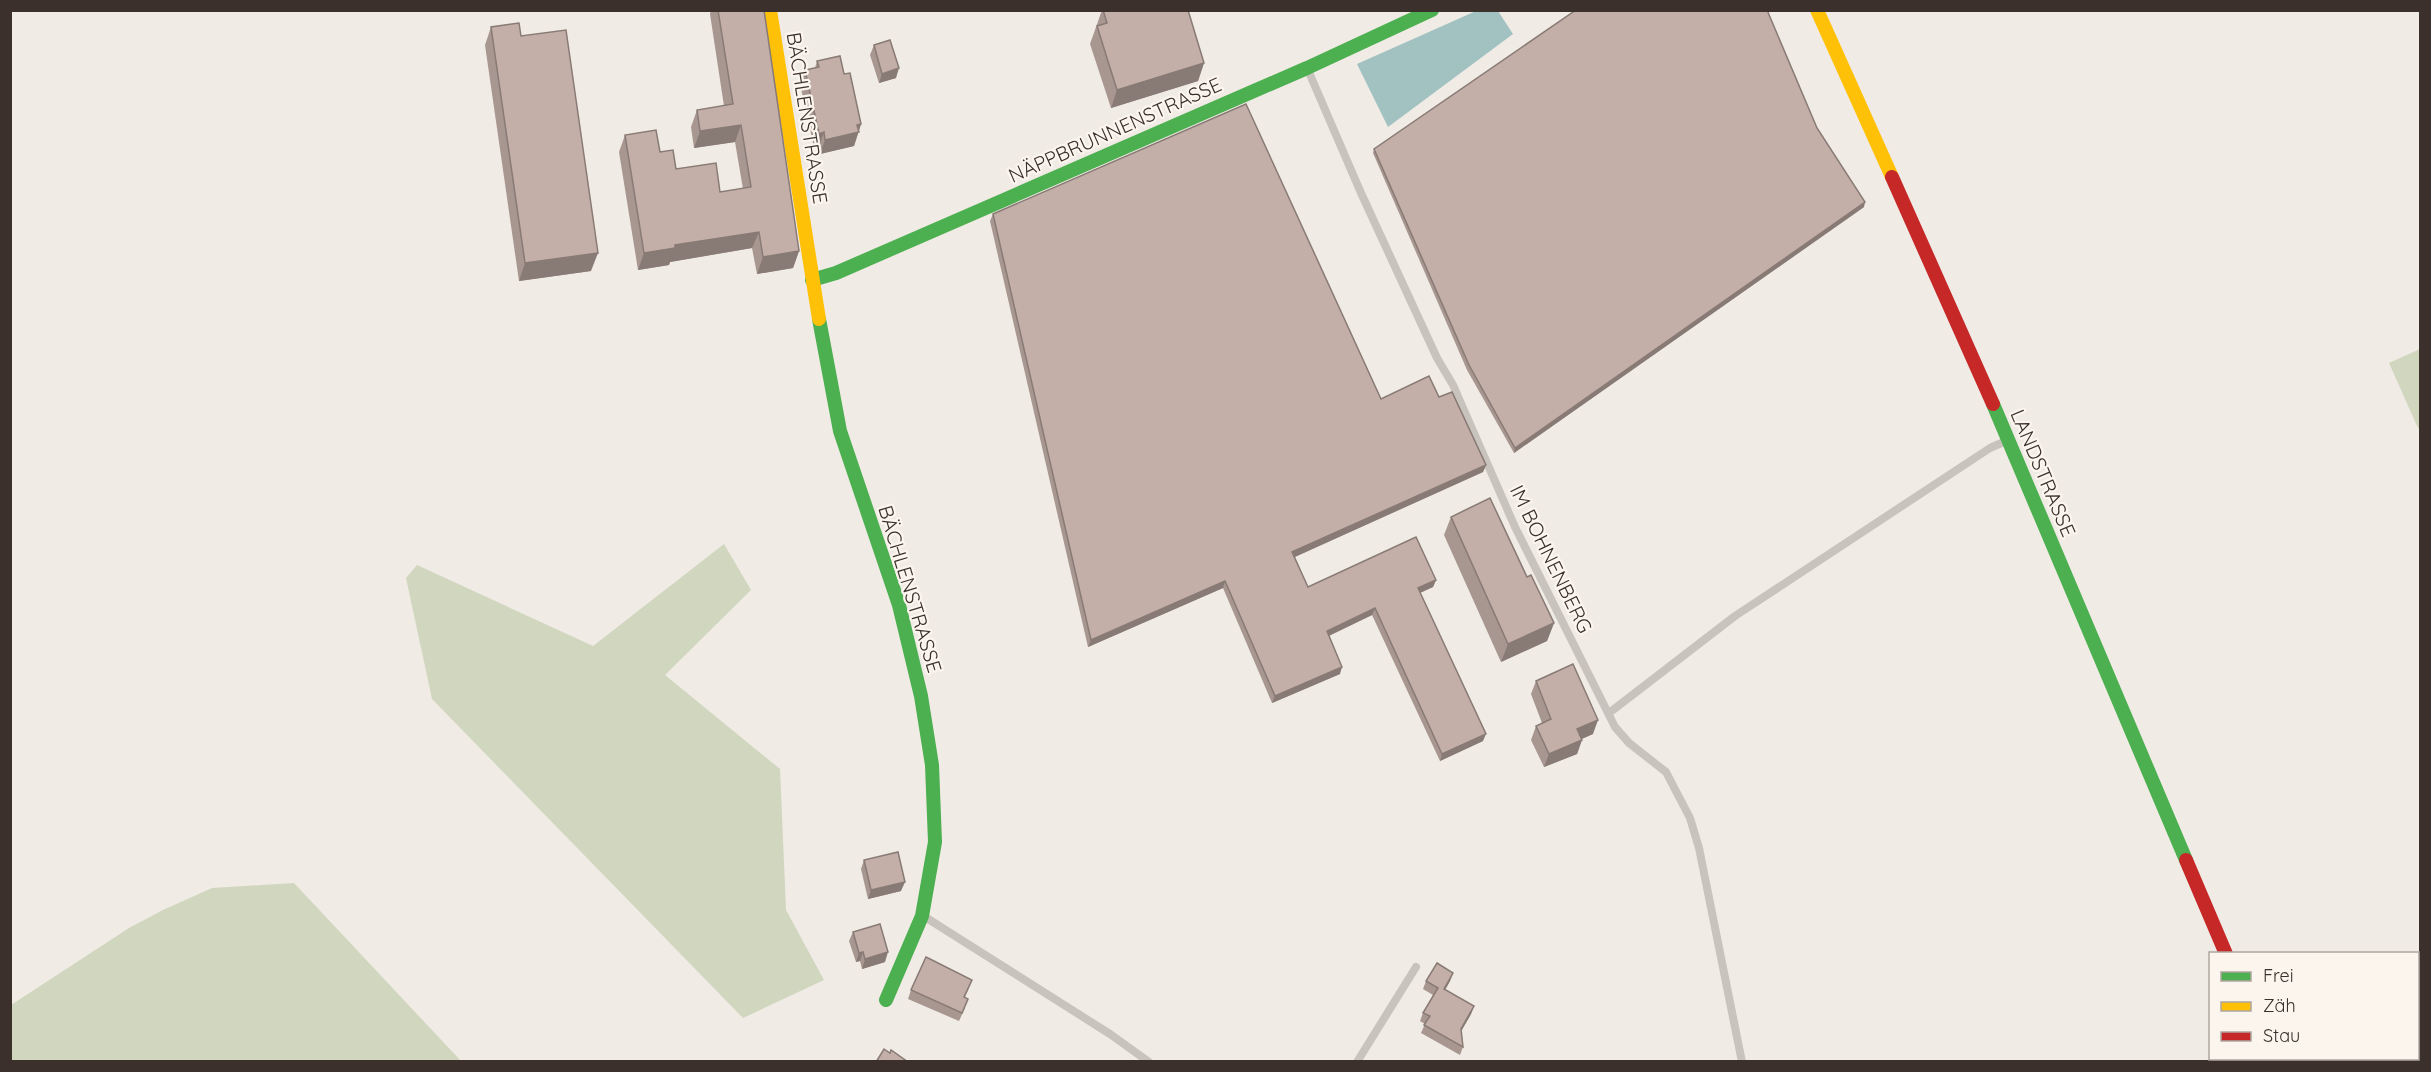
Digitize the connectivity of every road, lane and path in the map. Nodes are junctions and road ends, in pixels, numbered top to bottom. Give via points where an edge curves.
1 (770, 10) edge
2 (1432, 10) edge
3 (1817, 10) edge
4 (1307, 68) junction
5 (812, 280) junction
6 (2008, 440) junction
7 (1609, 713) junction
8 (922, 916) junction
9 (2225, 952) edge
10 (1416, 967) dead end
11 (886, 1000) dead end
12 (1149, 1062) edge
13 (1357, 1062) edge
14 (1742, 1062) edge

1 - 5 street, BÄCHLENSTRASSE
2 - 4 street, NÄPPBRUNNENSTRASSE
3 - 6 street, LANDSTRASSE
4 - 5 street, NÄPPBRUNNENSTRASSE via 836,273
4 - 7 lane, IM BOHNENBERG via 1515,527
5 - 8 street, BÄCHLENSTRASSE via 840,431 899,605 921,696 932,765 935,842
6 - 7 lane via 1990,448 1736,616
6 - 9 street, LANDSTRASSE
7 - 14 lane, IM BOHNENBERG via 1629,743 1666,772 1690,818
8 - 11 street, BÄCHLENSTRASSE
8 - 12 lane
10 - 13 lane

